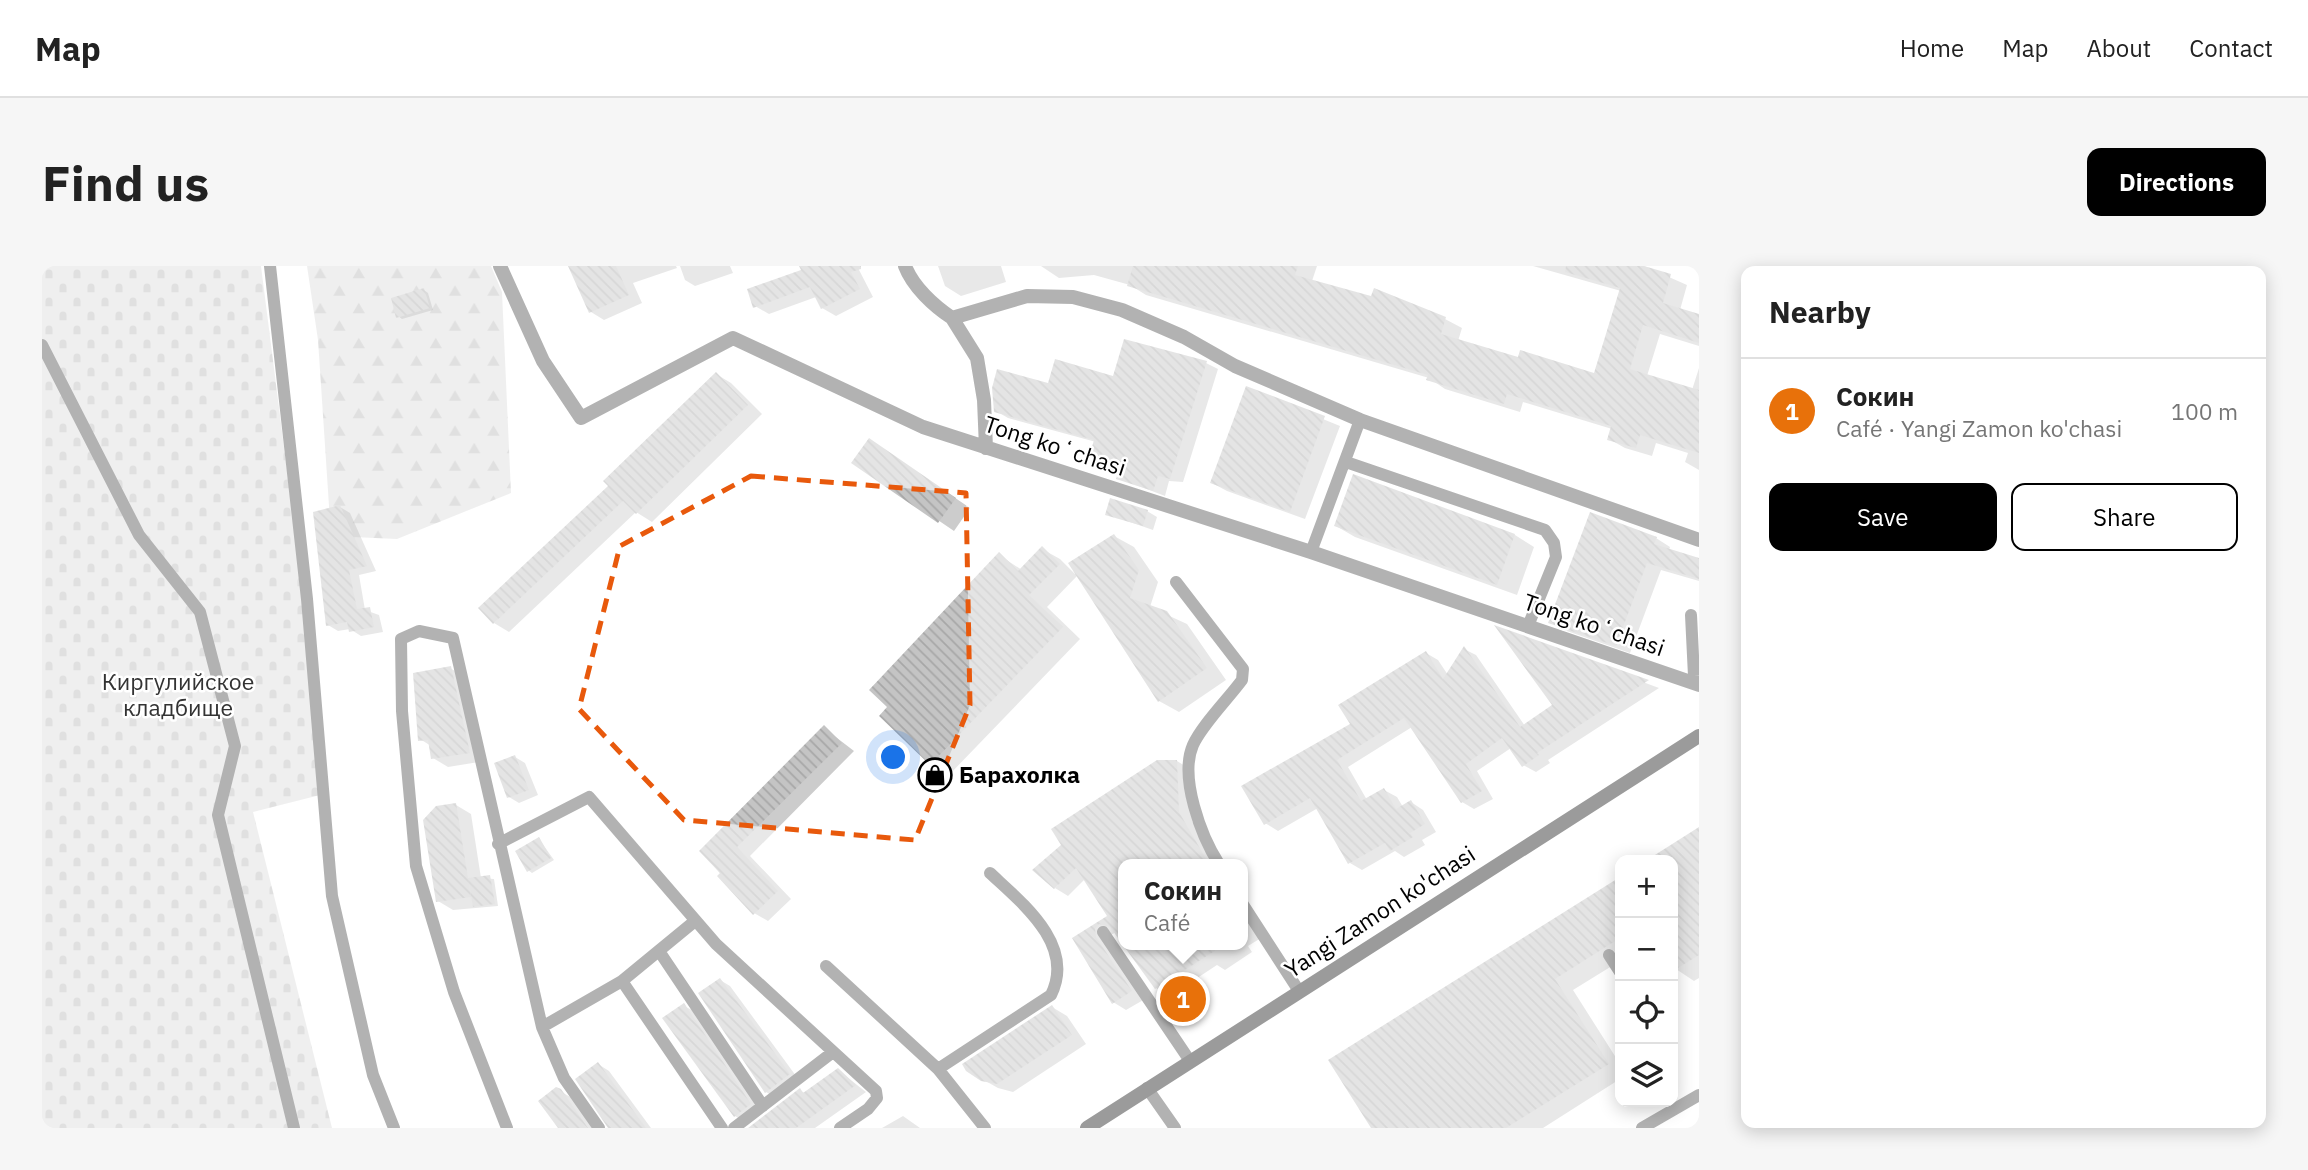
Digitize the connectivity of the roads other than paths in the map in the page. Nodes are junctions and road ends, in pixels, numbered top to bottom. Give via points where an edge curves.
1 (270, 266) edge
2 (500, 266) edge
3 (905, 266) edge
4 (953, 318) junction
5 (42, 345) edge
6 (1360, 421) junction
7 (986, 448) junction
8 (1346, 462) junction
9 (1699, 540) edge
10 (1311, 552) junction
11 (1176, 582) dead end
12 (1691, 615) dead end
13 (1528, 626) junction
14 (1699, 684) edge
15 (1699, 736) edge
16 (498, 844) junction
17 (1217, 859) edge
18 (990, 873) dead end
19 (1248, 912) edge
20 (695, 921) junction
21 (1103, 932) dead end
22 (659, 951) junction
23 (1609, 955) dead end
24 (1615, 964) edge
25 (826, 966) dead end
26 (622, 981) junction
27 (1299, 991) junction
28 (542, 1027) junction
29 (833, 1052) junction
30 (1190, 1060) junction
31 (938, 1069) junction
32 (1147, 1088) junction
33 (1699, 1095) edge
34 (763, 1106) junction
35 (1659, 1107) edge
36 (1663, 1116) junction
37 (294, 1128) edge
38 (394, 1128) edge
39 (508, 1128) edge
40 (600, 1128) edge
41 (722, 1128) edge
42 (734, 1128) edge
43 (840, 1128) edge
44 (985, 1128) edge
45 (1087, 1128) edge
46 (1175, 1128) edge
47 (1642, 1128) edge

1 - 38 lane via 307,599 332,896 373,1075
2 - 7 street, Tong koʻchasi via 543,361 581,418 733,338 923,427
3 - 4 street via 910,278
4 - 6 street via 1027,296 1073,297 1184,337 1235,366
4 - 7 street via 977,358
5 - 37 lane via 139,535 200,612 234,746 218,815
6 - 8 lane
6 - 9 street
7 - 10 street, Tong koʻchasi
8 - 10 lane
8 - 13 lane via 1545,530 1556,557
10 - 13 street, Tong koʻchasi
11 - 17 lane via 1243,669 1242,680 1193,745 1189,764 1187,783
12 - 14 lane via 1694,676
13 - 14 street, Tong koʻchasi
15 - 27 street, Yangi Zamon ko'chasi
16 - 20 lane via 589,797
16 - 28 lane
16 - 39 lane via 453,638 419,631 401,639 402,710 416,866 454,992
18 - 31 lane via 1046,931 1055,956 1055,988
19 - 27 lane
20 - 22 lane
20 - 29 lane
21 - 30 lane
22 - 26 lane
22 - 34 lane
23 - 24 lane
25 - 31 lane
26 - 28 lane
26 - 41 lane
27 - 30 street, Yangi Zamon ko'chasi
28 - 40 lane via 564,1078
29 - 34 lane
29 - 43 lane via 876,1091 877,1098
30 - 32 street, Yangi Zamon ko'chasi
31 - 44 lane
32 - 45 street, Yangi Zamon ko'chasi
32 - 46 lane
33 - 36 lane
34 - 42 lane
35 - 36 lane
36 - 47 lane

